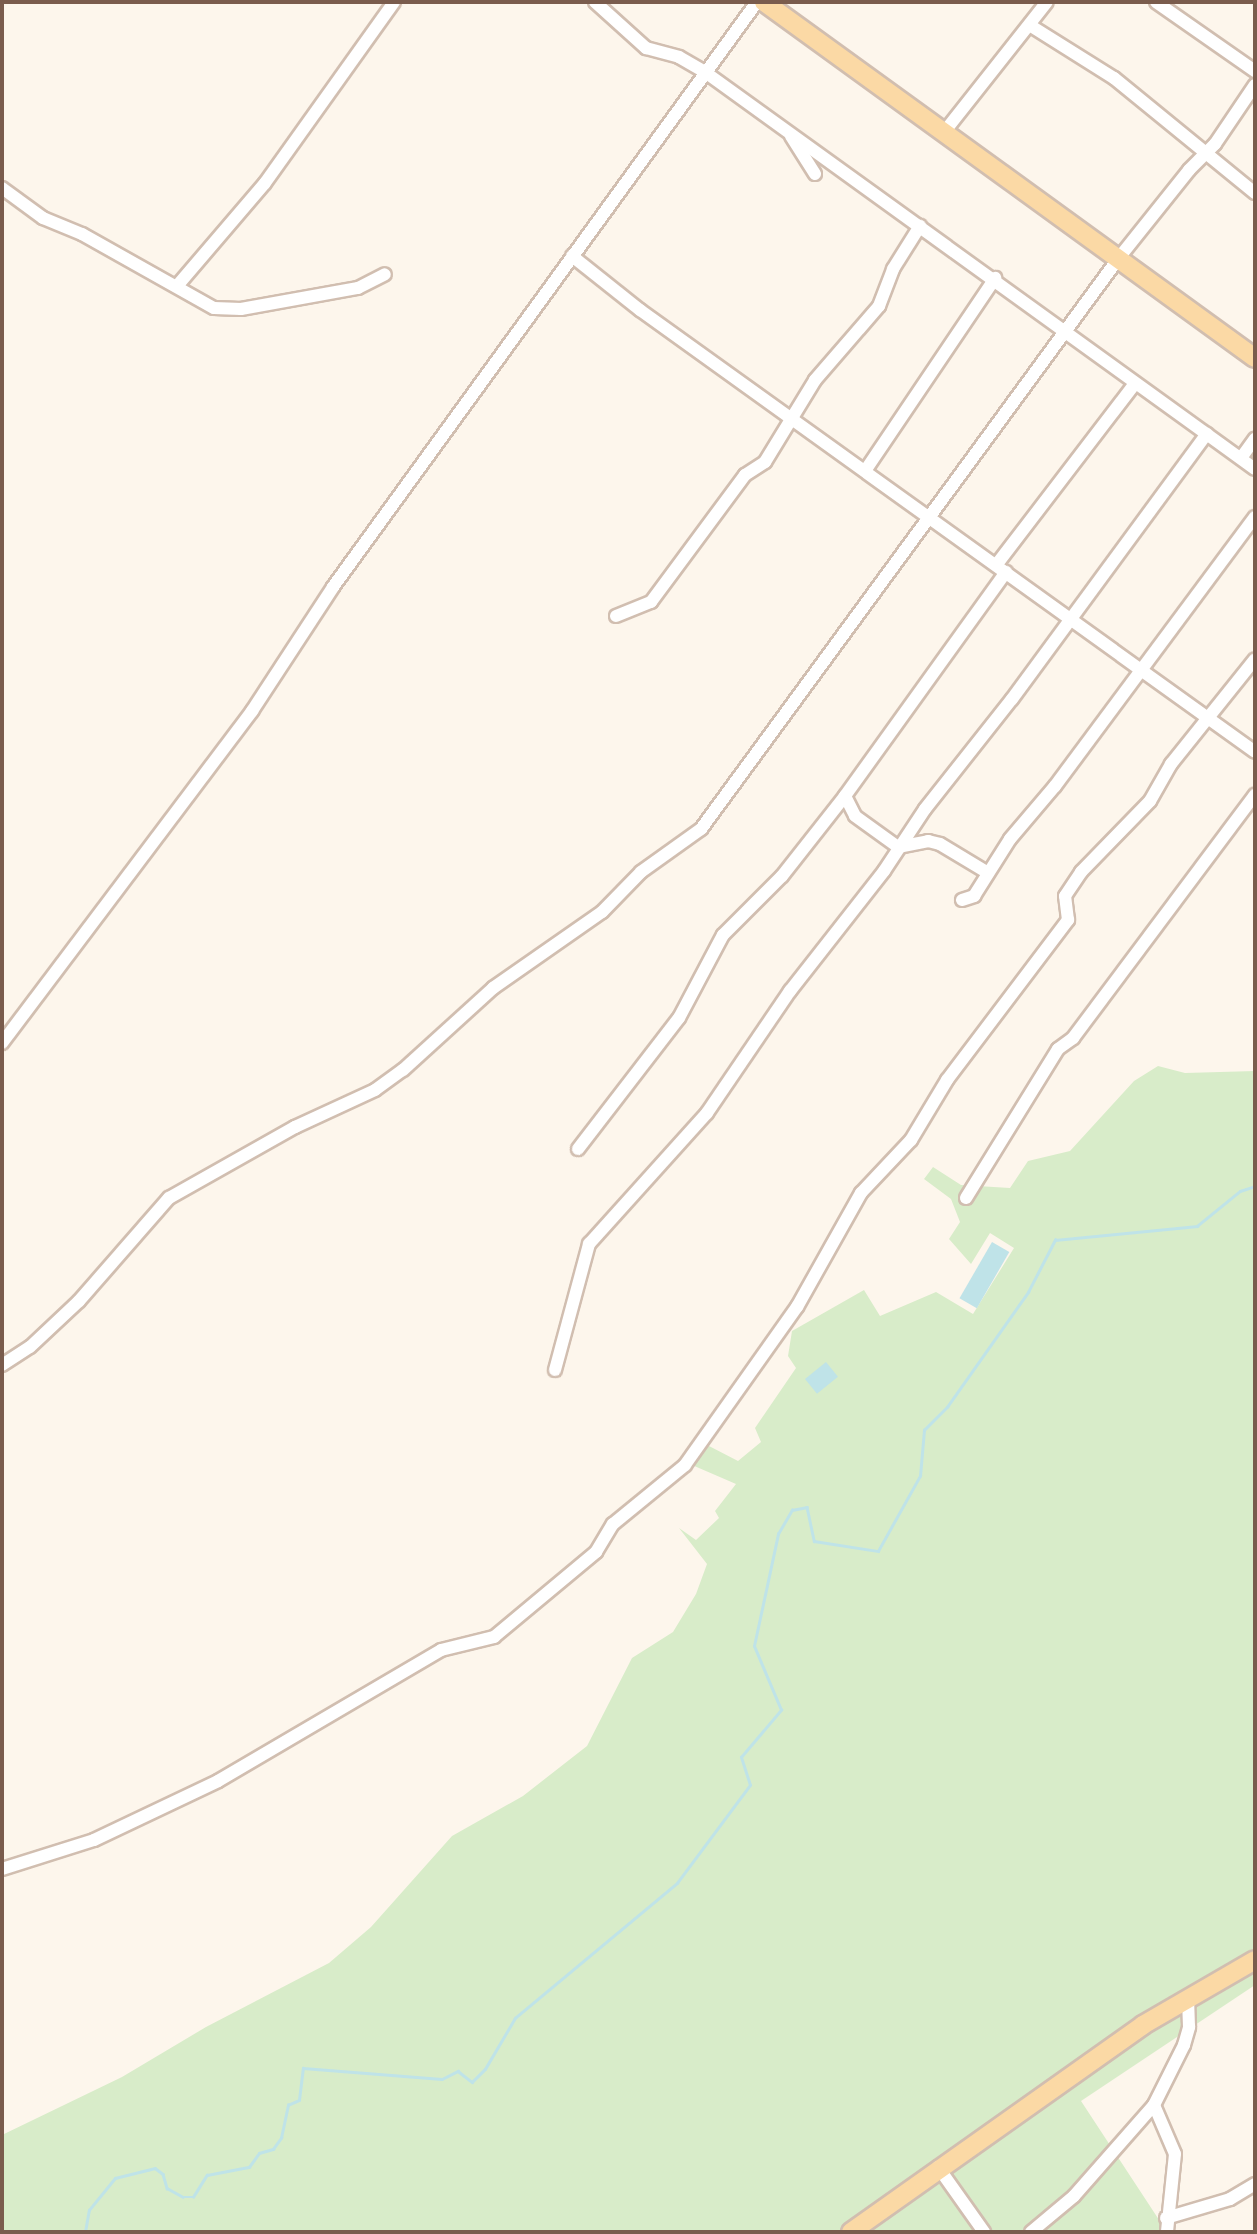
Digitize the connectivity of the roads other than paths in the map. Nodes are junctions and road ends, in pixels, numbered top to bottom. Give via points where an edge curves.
1 (394, 2) edge
2 (595, 2) edge
3 (758, 2) edge
4 (764, 2) edge
5 (1047, 2) edge
6 (1156, 2) edge
7 (1031, 26) junction
8 (1255, 71) edge
9 (705, 72) junction
10 (1255, 85) edge
11 (787, 129) junction
12 (946, 131) junction
13 (1205, 154) junction
14 (815, 174) dead end
15 (2, 188) edge
16 (1255, 193) edge
17 (920, 226) junction
18 (572, 256) junction
19 (1118, 259) junction
20 (385, 274) dead end
21 (995, 278) junction
22 (177, 286) junction
23 (1066, 336) junction
24 (1253, 351) edge
25 (1134, 385) junction
26 (795, 418) junction
27 (1207, 434) junction
28 (1255, 439) edge
29 (1241, 458) junction
30 (1255, 469) edge
31 (865, 471) junction
32 (928, 514) junction
33 (1255, 517) edge
34 (1001, 568) junction
35 (616, 616) dead end
36 (1069, 620) junction
37 (1255, 659) edge
38 (1142, 672) junction
39 (1208, 721) junction
40 (1255, 752) edge
41 (1255, 795) edge
42 (845, 796) junction
43 (898, 847) junction
44 (988, 873) junction
45 (962, 900) dead end
46 (2, 1044) edge
47 (578, 1149) dead end
48 (966, 1198) dead end
49 (2, 1365) edge
50 (555, 1370) dead end
51 (2, 1869) edge
52 (1255, 1960) edge
53 (1188, 1997) junction
54 (1154, 2105) junction
55 (938, 2167) junction
56 (1255, 2184) edge
57 (1166, 2218) junction
58 (851, 2232) edge
59 (984, 2232) edge
60 (1031, 2232) edge
61 (1167, 2232) edge

1 - 22 street via 265,183
2 - 9 street via 646,48 679,57
3 - 9 street
4 - 12 main road
5 - 7 street
6 - 8 street
7 - 12 street
7 - 13 street via 1114,78
9 - 11 street
9 - 18 street
10 - 13 street
11 - 14 street
11 - 17 street
12 - 19 main road
13 - 16 street
13 - 19 street
15 - 22 street via 43,218
17 - 21 street
17 - 26 street via 893,269 879,306 815,380
18 - 26 street via 640,310
18 - 46 street via 333,587 252,711
19 - 23 street
19 - 24 main road
20 - 22 street via 358,288 241,309 214,308
21 - 23 street
21 - 31 street
23 - 25 street
23 - 32 street
25 - 27 street
25 - 34 street
26 - 31 street
26 - 35 street via 765,462 745,475 651,602
27 - 29 street
27 - 36 street
28 - 29 street
29 - 30 street
31 - 32 street
32 - 34 street
32 - 49 street via 701,829 641,872 602,912 493,988 403,1070 374,1090 295,1127 169,1198 79,1301 30,1347
33 - 38 street
34 - 36 street
34 - 42 street
36 - 38 street
36 - 43 street
37 - 39 street
38 - 39 street
38 - 44 street
39 - 40 street
39 - 51 street via 1171,764 1150,801 1081,872 1065,896 1068,920 947,1080 911,1140 861,1193 791,1317 685,1465 613,1524 596,1552 494,1637 441,1650 323,1722 193,1793 94,1840
41 - 48 street via 1073,1038 1058,1049
42 - 43 street via 855,816
42 - 47 street via 782,876 723,935 679,1018
43 - 44 street via 928,841 940,844
43 - 50 street via 790,991 707,1113 589,1244
44 - 45 street via 972,898
52 - 53 main road
53 - 54 street via 1184,2045
53 - 55 main road
54 - 57 street via 1175,2154
54 - 60 street via 1074,2196
55 - 58 main road
55 - 59 street
56 - 57 street via 1230,2199
57 - 61 street

